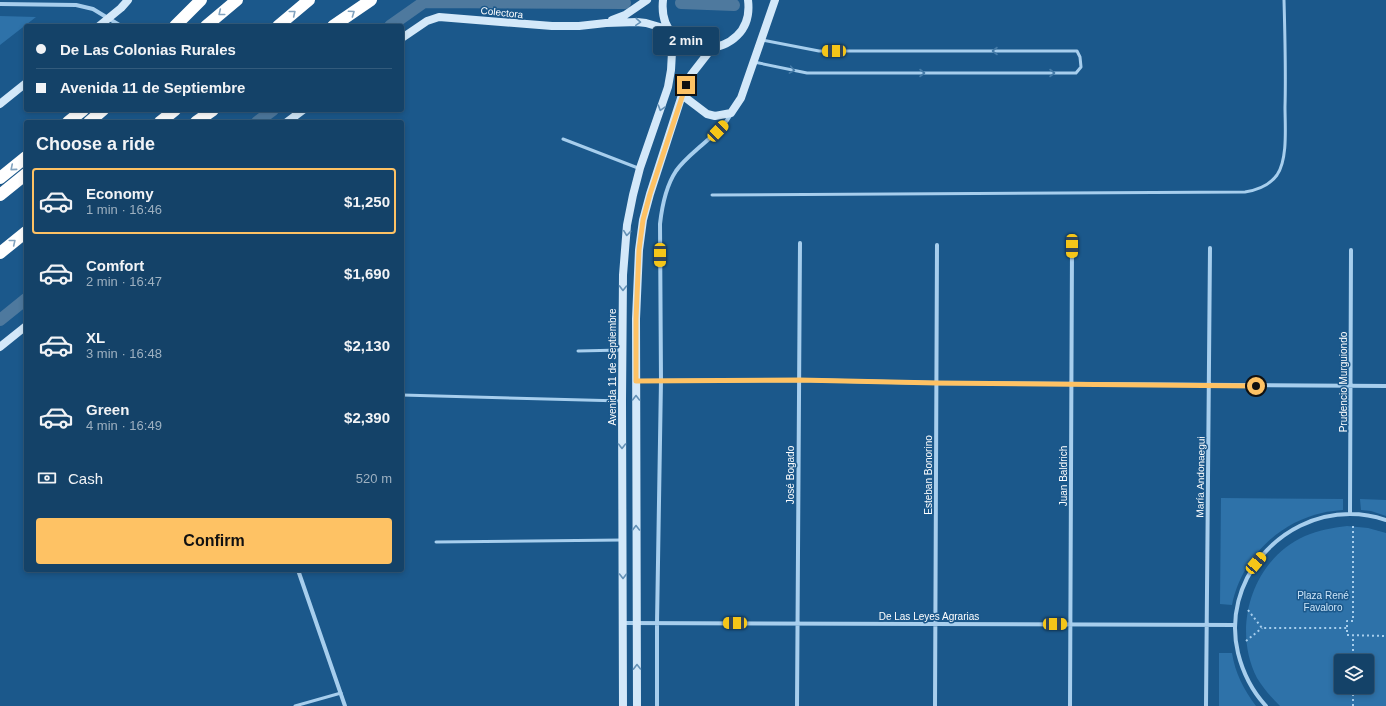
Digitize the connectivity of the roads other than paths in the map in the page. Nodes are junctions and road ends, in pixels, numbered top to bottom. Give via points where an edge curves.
1 (128, 0) edge
2 (201, 0) edge
3 (237, 0) edge
4 (309, 0) edge
5 (371, 0) edge
6 (647, 0) edge
7 (663, 0) edge
8 (748, 0) edge
9 (775, 0) edge
10 (1284, 0) edge
11 (62, 2) edge
12 (0, 4) edge
13 (109, 18) junction
14 (606, 23) junction
15 (102, 24) edge
16 (118, 24) edge
17 (177, 24) edge
18 (208, 24) edge
19 (280, 24) edge
20 (336, 24) edge
21 (671, 32) junction
22 (404, 37) edge
23 (762, 40) junction
24 (712, 48) junction
25 (754, 62) junction
26 (24, 86) edge
27 (682, 95) junction
28 (0, 104) edge
29 (80, 112) edge
30 (101, 112) edge
31 (172, 112) edge
32 (210, 112) edge
33 (300, 112) edge
34 (731, 113) junction
35 (70, 120) edge
36 (91, 120) edge
37 (162, 120) edge
38 (199, 120) edge
39 (290, 120) edge
40 (563, 139) dead end
41 (24, 159) edge
42 (640, 168) junction
43 (24, 176) edge
44 (0, 178) edge
45 (0, 195) edge
46 (712, 195) dead end
47 (24, 234) edge
48 (800, 243) dead end
49 (937, 245) dead end
50 (1072, 246) dead end
51 (1210, 248) dead end
52 (1351, 250) dead end
53 (0, 253) edge
54 (24, 328) edge
55 (0, 347) edge
56 (622, 350) junction
57 (578, 351) dead end
58 (661, 380) junction
59 (799, 380) junction
60 (636, 381) junction
61 (937, 383) junction
62 (1071, 384) junction
63 (1209, 385) junction
64 (1351, 386) junction
65 (1386, 386) edge
66 (404, 395) edge
67 (622, 401) junction
68 (1350, 514) junction
69 (1386, 520) edge
70 (622, 540) junction
71 (436, 542) dead end
72 (299, 572) edge
73 (623, 623) junction
74 (636, 623) junction
75 (657, 623) junction
76 (798, 624) junction
77 (935, 624) junction
78 (1070, 624) junction
79 (1206, 625) junction
80 (1235, 625) junction
81 (341, 693) junction
82 (295, 706) edge
83 (345, 706) edge
84 (624, 706) edge
85 (637, 706) edge
86 (657, 706) edge
87 (797, 706) edge
88 (935, 706) edge
89 (1070, 706) edge
90 (1206, 706) edge
91 (1266, 706) edge

1 - 13 main road
2 - 17 highway
3 -> 18 highway
19 -> 4 highway
20 -> 5 highway
6 - 14 main road, Colectora
7 - 21 main road via 663,14
8 - 24 main road via 748,15 740,32 724,45
9 - 23 main road
10 - 46 lane via 1286,74 1283,160 1277,175 1256,191
11 - 12 street
11 - 13 street via 93,9
13 - 15 main road
13 - 16 street
14 -> 21 main road, Colectora via 642,22
14 - 22 main road, Colectora via 552,26 439,17 424,23
21 - 24 main road, Colectora via 691,46
21 -> 42 main road, Avenida 11 de Septiembre via 672,70
23 - 25 main road
25 -> 23 lane via 808,73 1076,73 1081,67 1077,51 819,51
24 - 27 main road via 691,75
25 - 34 main road via 741,98
26 - 28 main road
27 - 34 main road via 707,114 715,116
27 - 60 main road via 643,220 636,319
29 - 35 highway
30 - 36 highway
31 - 37 highway, bridge
32 - 38 highway
33 - 39 main road
34 - 58 street via 726,123 676,172 661,210
40 - 42 lane
41 -> 44 highway
42 -> 56 main road, Avenida 11 de Septiembre via 625,249
43 - 45 highway
53 -> 47 highway
48 - 59 street, José Bogado
49 - 61 street, Esteban Bonorino
50 - 62 street, Juan Baldrich
51 - 63 street, María Andonaegui
52 - 64 street, Prudencio Murguiondo
54 - 55 main road
56 - 57 lane
56 - 67 main road, Avenida 11 de Septiembre
58 - 59 street
58 - 60 street
58 - 75 street
59 - 61 street
59 - 76 street, José Bogado
74 -> 60 main road
61 - 62 street
61 - 77 street, Esteban Bonorino
62 - 63 street
62 - 78 street, Juan Baldrich
63 - 64 street
63 - 79 street, María Andonaegui
64 - 65 street
64 - 68 street, Prudencio Murguiondo
66 - 67 lane
67 -> 70 main road, Avenida 11 de Septiembre
68 - 69 street
68 - 80 street via 1328,516 1307,522 1287,532 1270,546 1245,582 1238,603
70 - 71 lane
70 -> 73 main road, Avenida 11 de Septiembre
72 - 81 street
73 - 74 street, De Las Leyes Agrarias
73 - 84 main road, Avenida 11 de Septiembre
74 - 75 street, De Las Leyes Agrarias
85 -> 74 main road
75 - 76 street, De Las Leyes Agrarias
75 - 86 street
76 - 77 street, De Las Leyes Agrarias
76 - 87 street, José Bogado
77 - 78 street, De Las Leyes Agrarias
77 - 88 street, Esteban Bonorino
78 - 79 street, De Las Leyes Agrarias
78 - 89 street, Juan Baldrich
79 - 80 street, De Las Leyes Agrarias
79 - 90 street, María Andonaegui
80 - 91 street via 1241,665 1249,683
81 - 82 lane
81 - 83 street

